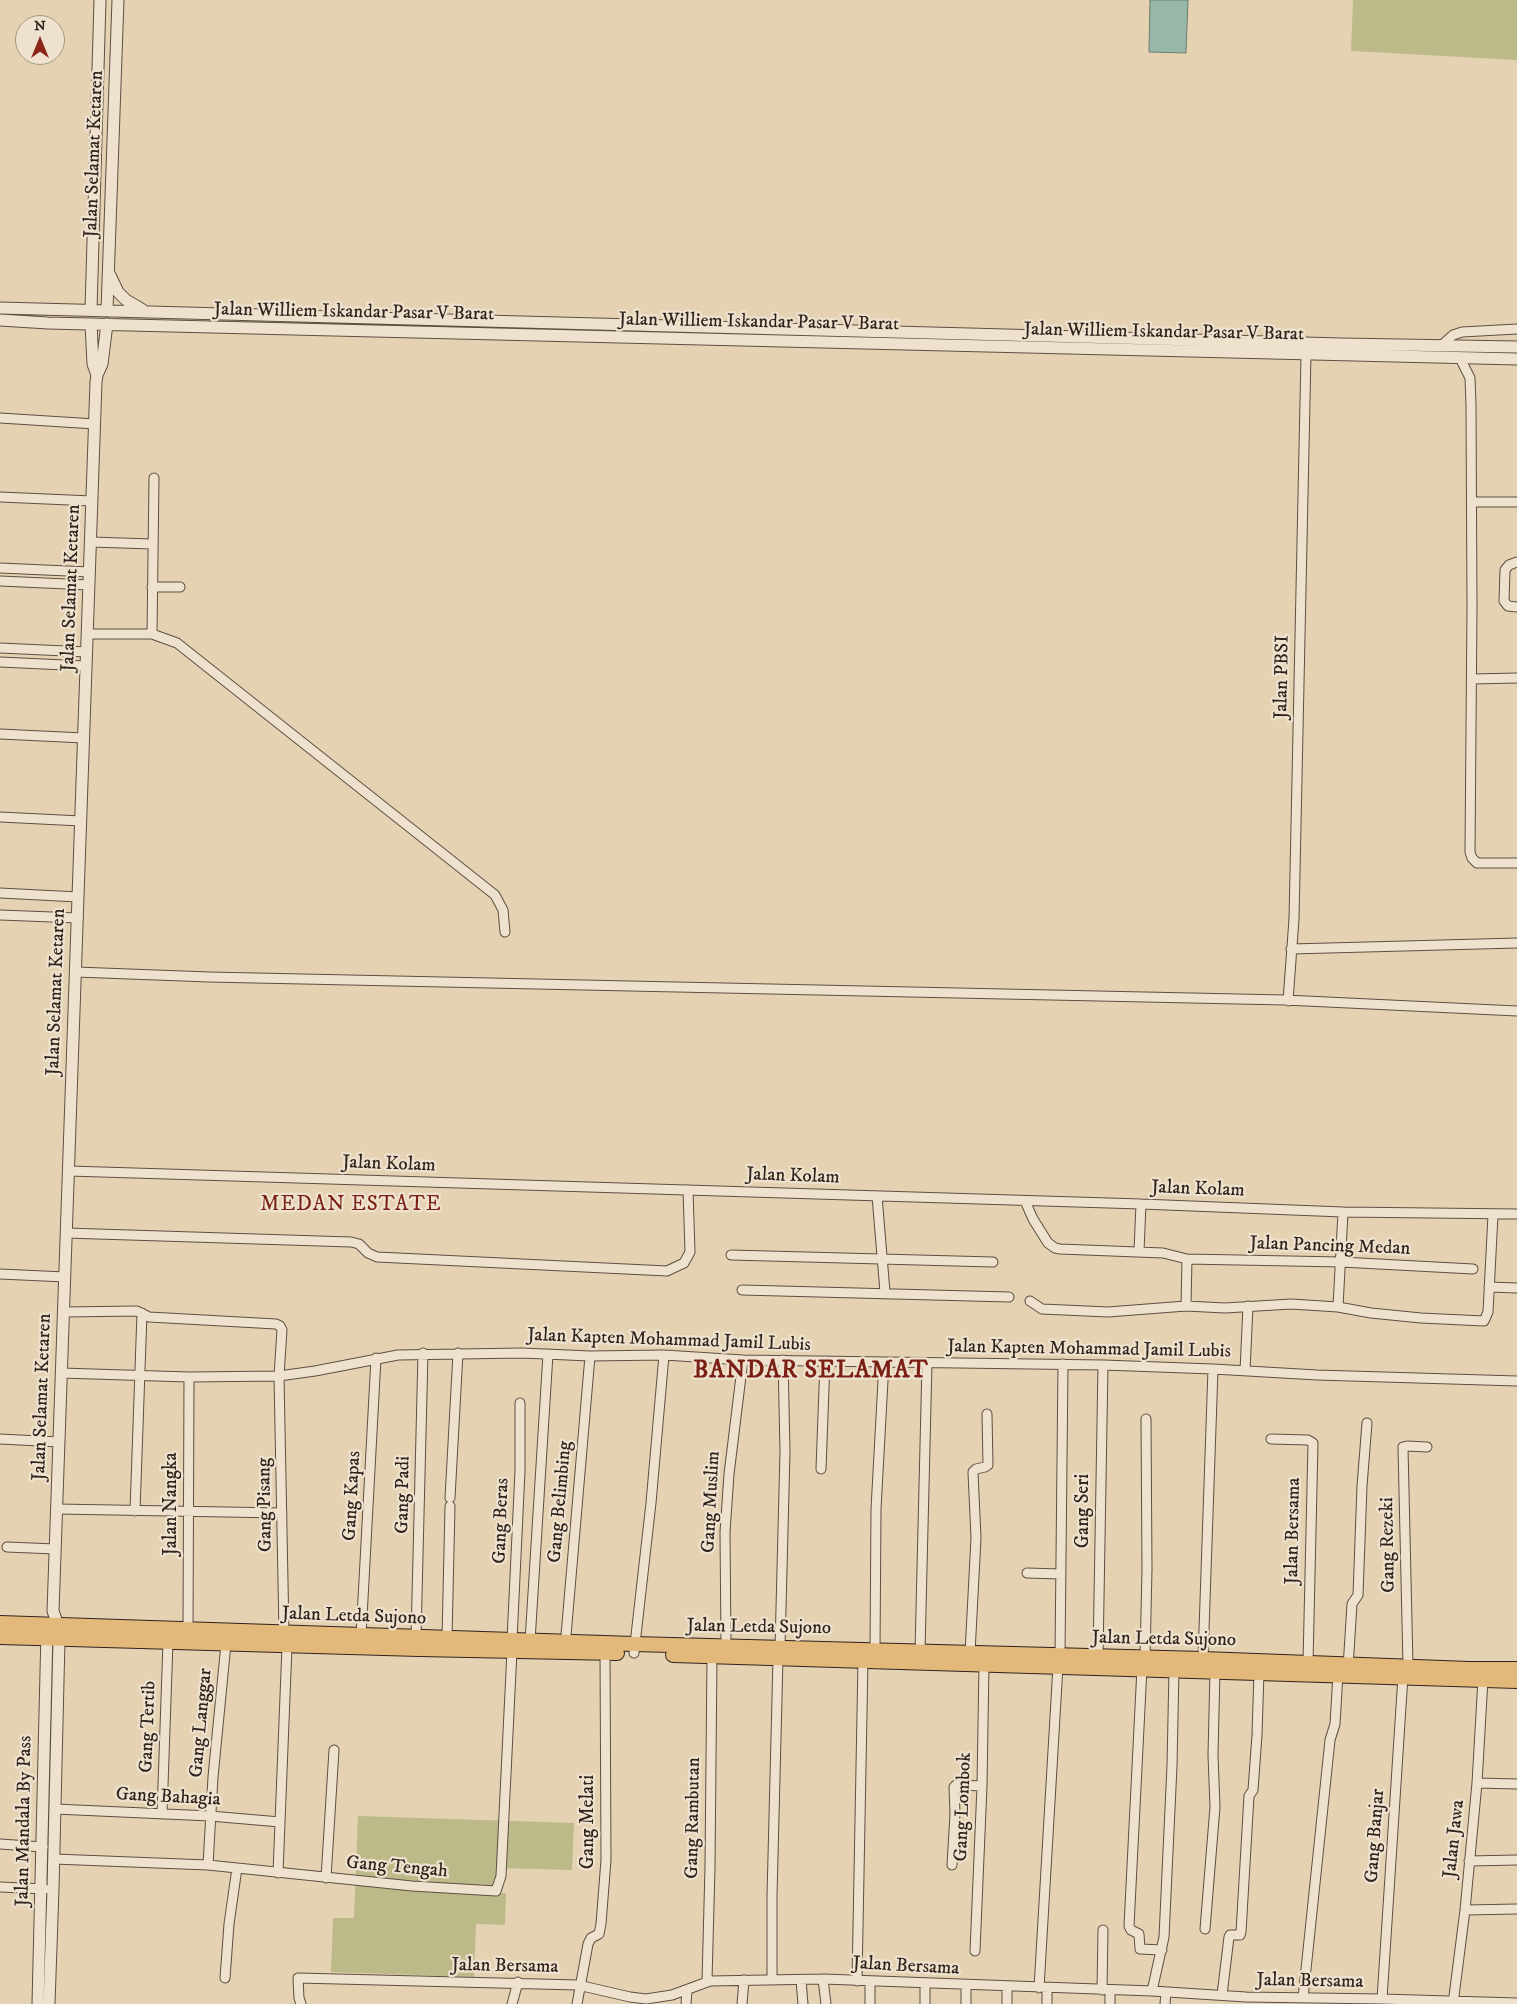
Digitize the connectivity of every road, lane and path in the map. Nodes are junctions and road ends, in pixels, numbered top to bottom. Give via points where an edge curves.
1 (100, 0) edge
2 (118, 0) edge
3 (96, 139) junction
4 (113, 139) junction
5 (108, 272) junction
6 (0, 308) edge
7 (91, 310) junction
8 (107, 310) junction
9 (146, 311) junction
10 (347, 317) junction
11 (0, 320) edge
12 (576, 323) junction
13 (91, 324) junction
14 (106, 324) junction
15 (663, 325) junction
16 (1517, 329) edge
17 (347, 330) junction
18 (1036, 335) junction
19 (576, 336) junction
20 (663, 338) junction
21 (1158, 344) junction
22 (1442, 346) junction
23 (1517, 346) edge
24 (1036, 347) junction
25 (1306, 354) junction
26 (1460, 358) junction
27 (1517, 359) edge
28 (96, 375) junction
29 (0, 418) edge
30 (95, 424) junction
31 (154, 478) dead end
32 (0, 497) edge
33 (92, 501) junction
34 (1472, 502) junction
35 (1517, 502) edge
36 (91, 542) junction
37 (152, 544) junction
38 (1517, 562) edge
39 (0, 568) edge
40 (90, 572) junction
41 (0, 581) edge
42 (89, 585) junction
43 (152, 587) junction
44 (180, 587) dead end
45 (1517, 607) edge
46 (88, 634) junction
47 (152, 634) junction
48 (0, 648) edge
49 (31, 650) junction
50 (87, 652) junction
51 (0, 662) edge
52 (30, 664) junction
53 (86, 666) junction
54 (1517, 678) edge
55 (1472, 679) junction
56 (0, 734) edge
57 (84, 738) junction
58 (0, 817) edge
59 (81, 821) junction
60 (1517, 863) edge
61 (0, 893) edge
62 (78, 897) junction
63 (0, 914) edge
64 (78, 918) junction
65 (504, 932) dead end
66 (1517, 943) edge
67 (1291, 949) junction
68 (76, 972) junction
69 (1288, 1001) junction
70 (1517, 1011) edge
71 (69, 1171) junction
72 (688, 1190) junction
73 (877, 1196) junction
74 (1025, 1200) junction
75 (1141, 1204) junction
76 (1343, 1212) junction
77 (1493, 1214) junction
78 (1517, 1214) edge
79 (66, 1233) junction
80 (1139, 1251) junction
81 (731, 1255) dead end
82 (1187, 1259) junction
83 (883, 1260) junction
84 (993, 1262) dead end
85 (1341, 1262) junction
86 (1473, 1268) dead end
87 (0, 1274) edge
88 (65, 1277) junction
89 (1490, 1287) junction
90 (1517, 1288) edge
91 (742, 1290) dead end
92 (885, 1292) junction
93 (1009, 1297) dead end
94 (1030, 1301) dead end
95 (1186, 1306) junction
96 (1248, 1306) junction
97 (1338, 1307) junction
98 (64, 1312) junction
99 (142, 1313) junction
100 (424, 1353) junction
101 (458, 1353) junction
102 (548, 1354) junction
103 (664, 1355) junction
104 (590, 1356) junction
105 (376, 1358) junction
106 (743, 1360) junction
107 (783, 1360) junction
108 (825, 1361) junction
109 (884, 1362) junction
110 (927, 1363) junction
111 (1063, 1364) junction
112 (1102, 1365) junction
113 (1213, 1369) junction
114 (1245, 1371) junction
115 (62, 1373) junction
116 (138, 1375) junction
117 (279, 1376) junction
118 (189, 1377) junction
119 (1517, 1381) edge
120 (520, 1403) dead end
121 (987, 1414) dead end
122 (1146, 1419) dead end
123 (1367, 1423) dead end
124 (0, 1439) edge
125 (1271, 1439) dead end
126 (59, 1442) junction
127 (1427, 1447) dead end
128 (821, 1468) dead end
129 (57, 1509) junction
130 (188, 1510) junction
131 (135, 1511) junction
132 (282, 1513) junction
133 (7, 1547) dead end
134 (55, 1549) junction
135 (1027, 1573) dead end
136 (1061, 1574) junction
137 (0, 1623) edge
138 (188, 1631) junction
139 (52, 1632) junction
140 (361, 1636) junction
141 (0, 1637) edge
142 (416, 1637) junction
143 (448, 1638) junction
144 (286, 1640) junction
145 (530, 1641) junction
146 (168, 1642) junction
147 (226, 1644) junction
148 (512, 1646) junction
149 (565, 1647) junction
150 (726, 1647) junction
151 (634, 1649) junction
152 (875, 1650) junction
153 (920, 1652) junction
154 (605, 1653) junction
155 (779, 1653) junction
156 (970, 1653) junction
157 (712, 1656) junction
158 (1098, 1657) junction
159 (1203, 1659) junction
160 (863, 1660) junction
161 (1059, 1661) junction
162 (1144, 1663) junction
163 (1308, 1663) junction
164 (984, 1664) junction
165 (1174, 1669) junction
166 (1517, 1669) edge
167 (1215, 1670) junction
168 (1345, 1671) junction
169 (1406, 1671) junction
170 (1259, 1672) junction
171 (1483, 1679) junction
172 (1517, 1681) edge
173 (334, 1750) dead end
174 (1477, 1783) junction
175 (1517, 1784) edge
176 (982, 1786) junction
177 (55, 1809) junction
178 (162, 1814) junction
179 (210, 1816) junction
180 (280, 1822) junction
181 (0, 1844) edge
182 (43, 1847) junction
183 (54, 1859) junction
184 (1517, 1860) edge
185 (1469, 1861) junction
186 (208, 1865) junction
187 (952, 1865) dead end
188 (237, 1868) junction
189 (278, 1873) junction
190 (326, 1878) junction
191 (0, 1887) edge
192 (47, 1889) junction
193 (1517, 1909) edge
194 (1465, 1910) junction
195 (1205, 1929) dead end
196 (1103, 1930) dead end
197 (1162, 1950) junction
198 (975, 1951) dead end
199 (225, 1978) dead end
200 (823, 1979) junction
201 (744, 1980) junction
202 (772, 1980) junction
203 (801, 1980) junction
204 (707, 1981) junction
205 (857, 1981) junction
206 (518, 1982) junction
207 (870, 1982) junction
208 (926, 1984) junction
209 (581, 1985) junction
210 (966, 1986) junction
211 (1007, 1987) junction
212 (1043, 1988) junction
213 (687, 1990) junction
214 (1106, 1990) junction
215 (1152, 1991) junction
216 (1166, 1992) junction
217 (1198, 1994) junction
218 (1222, 1995) junction
219 (1303, 1998) junction
220 (1382, 1998) junction
221 (655, 2001) edge
222 (1246, 2001) edge
223 (1292, 2001) edge
224 (1360, 2002) edge
225 (1453, 2003) edge
226 (1517, 2003) edge
227 (38, 2004) edge
228 (49, 2004) edge
229 (301, 2004) edge
230 (512, 2004) edge
231 (577, 2004) edge
232 (686, 2004) edge
233 (742, 2004) edge
234 (803, 2004) edge
235 (826, 2004) edge
236 (870, 2004) edge
237 (926, 2004) edge
238 (966, 2004) edge
239 (1007, 2004) edge
240 (1047, 2004) edge
241 (1110, 2004) edge
242 (1165, 2004) edge
243 (1197, 2004) edge

1 - 3 street, Jalan Selamat Ketaren
2 - 4 street, Jalan Selamat Ketaren
3 - 4 street
3 - 7 street, Jalan Selamat Ketaren
4 - 5 street, Jalan Selamat Ketaren
5 - 8 street, Jalan Selamat Ketaren
5 - 9 street via 118,292
6 - 7 street, Jalan Williem Iskandar Pasar V Barat
7 - 8 street, Jalan Williem Iskandar Pasar V Barat
8 - 9 street, Jalan Williem Iskandar Pasar V Barat
9 - 10 street, Jalan Williem Iskandar Pasar V Barat
10 - 12 street, Jalan Williem Iskandar Pasar V Barat
10 - 17 street
11 - 13 street, Jalan Williem Iskandar Pasar V Barat
12 - 15 street, Jalan Williem Iskandar Pasar V Barat
12 - 19 street
13 - 14 street, Jalan Williem Iskandar Pasar V Barat
13 - 28 street, Jalan Selamat Ketaren
14 - 17 street, Jalan Williem Iskandar Pasar V Barat
14 - 28 street, Jalan Selamat Ketaren via 102,364
15 - 18 street, Jalan Williem Iskandar Pasar V Barat
15 - 20 street
16 - 22 street via 1462,332 1452,335
17 - 19 street, Jalan Williem Iskandar Pasar V Barat
18 - 21 street, Jalan Williem Iskandar Pasar V Barat
18 - 24 street
19 - 20 street, Jalan Williem Iskandar Pasar V Barat
20 - 24 street, Jalan Williem Iskandar Pasar V Barat
21 - 22 street, Jalan Williem Iskandar Pasar V Barat
21 - 24 street, Jalan Williem Iskandar Pasar V Barat
21 - 25 street, Jalan Williem Iskandar Pasar V Barat
22 - 23 street, Jalan Williem Iskandar Pasar V Barat
25 - 26 street, Jalan Williem Iskandar Pasar V Barat
25 - 67 street, Jalan PBSI
26 - 27 street, Jalan Williem Iskandar Pasar V Barat
26 - 34 street via 1470,378
28 - 30 street, Jalan Selamat Ketaren
29 - 30 street
30 - 33 street, Jalan Selamat Ketaren
31 - 37 street
32 - 33 street
33 - 36 street, Jalan Selamat Ketaren
34 - 35 street
34 - 55 street
36 - 37 street
36 - 40 street, Jalan Selamat Ketaren
37 - 43 street
38 - 45 street via 1509,564 1505,570 1504,601 1508,606
39 - 40 street
40 - 42 street, Jalan Selamat Ketaren
41 - 42 street
42 - 46 street, Jalan Selamat Ketaren
43 - 44 street
43 - 47 street
46 - 47 street
46 - 50 street, Jalan Selamat Ketaren
47 - 65 street via 177,643 495,895 503,910
48 - 49 street
49 - 50 street
49 - 52 street
50 - 53 street, Jalan Selamat Ketaren
51 - 52 street
52 - 53 street
53 - 57 street, Jalan Selamat Ketaren
54 - 55 street
55 - 60 street via 1472,858 1480,864
56 - 57 street
57 - 59 street, Jalan Selamat Ketaren
58 - 59 street
59 - 62 street, Jalan Selamat Ketaren
61 - 62 street
62 - 64 street, Jalan Selamat Ketaren
63 - 64 street
64 - 68 street, Jalan Selamat Ketaren
66 - 67 street
67 - 69 street, Jalan PBSI
68 - 69 street
68 - 71 street, Jalan Selamat Ketaren
69 - 70 street
71 - 72 street, Jalan Kolam
71 - 79 street, Jalan Selamat Ketaren
72 - 73 street, Jalan Kolam
72 - 79 street via 690,1252 684,1263 668,1271 377,1257 351,1242
73 - 74 street, Jalan Kolam
73 - 83 street
74 - 75 street, Jalan Kolam
74 - 80 street, Jalan Pancing Medan via 1045,1239 1055,1248
75 - 76 street, Jalan Kolam
75 - 80 street
76 - 77 street, Jalan Kolam
76 - 85 street
77 - 78 street, Jalan Kolam
77 - 89 street
79 - 88 street, Jalan Selamat Ketaren
80 - 82 street, Jalan Pancing Medan
81 - 83 street
82 - 85 street, Jalan Pancing Medan
82 - 95 street
83 - 84 street
83 - 92 street
85 - 86 street, Jalan Pancing Medan
85 - 97 street
87 - 88 street
88 - 98 street, Jalan Selamat Ketaren
89 - 90 street
89 - 97 street via 1488,1315 1481,1322 1371,1313
91 - 92 street
92 - 93 street
94 - 95 street via 1042,1309 1108,1312
95 - 96 street
96 - 97 street
96 - 114 street
98 - 99 street
98 - 115 street, Jalan Selamat Ketaren
99 - 116 street
99 - 117 street, Gang Pisang via 149,1317 279,1324 282,1330
100 - 101 street, Jalan Kapten Mohammad Jamil Lubis
100 - 105 street, Jalan Kapten Mohammad Jamil Lubis
100 - 142 street, Gang Padi
101 - 102 street, Jalan Kapten Mohammad Jamil Lubis
101 - 143 street via 450,1502
102 - 104 street, Jalan Kapten Mohammad Jamil Lubis
102 - 145 street
103 - 104 street, Jalan Kapten Mohammad Jamil Lubis
103 - 106 street, Jalan Kapten Mohammad Jamil Lubis
103 - 151 street
104 - 149 street, Gang Belimbing
105 - 117 street, Jalan Kapten Mohammad Jamil Lubis
105 - 140 street, Gang Kapas
106 - 107 street, Jalan Kapten Mohammad Jamil Lubis
106 - 150 street, Gang Muslim via 728,1484
107 - 108 street, Jalan Kapten Mohammad Jamil Lubis
107 - 155 street via 785,1451
108 - 109 street, Jalan Kapten Mohammad Jamil Lubis
108 - 128 street
109 - 110 street, Jalan Kapten Mohammad Jamil Lubis
109 - 152 street via 876,1509
110 - 111 street, Jalan Kapten Mohammad Jamil Lubis
110 - 153 street
111 - 112 street, Jalan Kapten Mohammad Jamil Lubis
111 - 136 street
112 - 113 street, Jalan Kapten Mohammad Jamil Lubis
112 - 158 street, Gang Seri
113 - 114 street, Jalan Kapten Mohammad Jamil Lubis
113 - 159 street
114 - 119 street, Jalan Kapten Mohammad Jamil Lubis
115 - 116 street, Jalan Kapten Mohammad Jamil Lubis
115 - 126 street, Jalan Selamat Ketaren
116 - 118 street, Jalan Kapten Mohammad Jamil Lubis
116 - 131 street
117 - 118 street, Jalan Kapten Mohammad Jamil Lubis
117 - 132 street, Gang Pisang
118 - 130 street, Jalan Nangka
120 - 148 street, Gang Beras via 520,1480
121 - 156 street via 988,1465 976,1468 974,1472 976,1538
122 - 162 street
123 - 168 street via 1358,1595 1352,1604
124 - 126 street
125 - 163 street, Jalan Bersama via 1308,1440 1312,1443
126 - 129 street, Jalan Selamat Ketaren
127 - 169 street, Gang Rezeki via 1403,1447
129 - 131 street
129 - 134 street, Jalan Selamat Ketaren
130 - 131 street
130 - 132 street
130 - 138 street, Jalan Nangka
132 - 144 street, Gang Pisang
133 - 134 street
134 - 139 street, Jalan Selamat Ketaren
135 - 136 street
136 - 161 street
137 - 139 highway, Jalan Letda Sujono
138 - 139 highway, Jalan Letda Sujono
138 - 144 highway, Jalan Letda Sujono
139 - 141 highway, Jalan Letda Sujono
139 - 146 highway, Jalan Letda Sujono
139 - 177 street, Jalan Mandala By Pass
139 - 182 street, Jalan Mandala By Pass
140 - 142 highway, Jalan Letda Sujono
140 - 144 highway, Jalan Letda Sujono
142 - 143 highway, Jalan Letda Sujono
143 - 148 highway, Jalan Letda Sujono
144 - 147 highway, Jalan Letda Sujono
144 - 148 highway, Jalan Letda Sujono
144 - 180 street, Gang Pisang
145 - 148 highway, Jalan Letda Sujono
145 - 149 highway, Jalan Letda Sujono
146 - 147 highway, Jalan Letda Sujono
146 - 178 street, Gang Tertib
147 - 179 street, Gang Langgar
148 - 149 highway, Jalan Letda Sujono
148 - 190 street, Gang Tengah via 498,1890 491,1893
149 - 151 highway, Jalan Letda Sujono
149 - 154 highway, Jalan Letda Sujono
150 - 151 highway, Jalan Letda Sujono
150 - 155 highway, Jalan Letda Sujono
151 - 154 highway, Jalan Letda Sujono
151 - 157 highway, Jalan Letda Sujono
152 - 153 highway, Jalan Letda Sujono
152 - 155 highway, Jalan Letda Sujono
153 - 156 highway, Jalan Letda Sujono
154 - 209 street, Gang Melati via 606,1860 602,1924 599,1934 589,1942
155 - 157 highway, Jalan Letda Sujono
155 - 160 highway, Jalan Letda Sujono
155 - 202 street
156 - 161 highway, Jalan Letda Sujono
157 - 204 street, Gang Rambutan
158 - 161 highway, Jalan Letda Sujono
158 - 162 highway, Jalan Letda Sujono
159 - 162 highway, Jalan Letda Sujono
159 - 163 highway, Jalan Letda Sujono
160 - 164 highway, Jalan Letda Sujono
160 - 205 street
161 - 162 highway, Jalan Letda Sujono
161 - 164 highway, Jalan Letda Sujono
161 - 212 street
162 - 165 highway, Jalan Letda Sujono
162 - 197 street via 1129,1926 1139,1934 1140,1949
163 - 168 highway, Jalan Letda Sujono
164 - 176 street, Gang Lombok
165 - 167 highway, Jalan Letda Sujono
165 - 197 street
166 - 169 highway, Jalan Letda Sujono
167 - 170 highway, Jalan Letda Sujono
167 - 195 street via 1215,1807
168 - 169 highway, Jalan Letda Sujono
168 - 170 highway, Jalan Letda Sujono
168 - 219 street via 1330,1740
169 - 171 highway, Jalan Letda Sujono
169 - 220 street, Gang Banjar
170 - 218 street via 1242,1932 1229,1937
171 - 172 highway, Jalan Letda Sujono
171 - 174 street, Jalan Jawa
173 - 190 street
174 - 175 street
174 - 185 street, Jalan Jawa
176 - 187 street via 954,1787
176 - 198 street, Gang Lombok
177 - 178 street, Gang Bahagia
177 - 183 street, Jalan Mandala By Pass
178 - 179 street, Gang Bahagia
179 - 180 street, Gang Bahagia
179 - 186 street, Gang Langgar
180 - 189 street, Gang Pisang
181 - 182 street
182 - 192 street, Jalan Mandala By Pass
183 - 186 street, Gang Tengah
183 - 192 street, Jalan Mandala By Pass
184 - 185 street
185 - 194 street, Jalan Jawa
186 - 188 street, Gang Tengah
188 - 189 street, Gang Tengah
188 - 199 street
189 - 190 street, Gang Tengah
191 - 192 street
192 - 227 street, Jalan Mandala By Pass
192 - 228 street, Jalan Mandala By Pass
193 - 194 street
194 - 225 street, Jalan Jawa
196 - 214 street
197 - 215 street
200 - 203 street, Jalan Bersama
200 - 205 street, Jalan Bersama
200 - 235 street
201 - 202 street, Jalan Bersama
201 - 204 street, Jalan Bersama
201 - 233 street
202 - 203 street, Jalan Bersama
203 - 234 street
204 - 213 street, Jalan Bersama
205 - 207 street, Jalan Bersama
206 - 209 street, Jalan Bersama
206 - 229 street, Jalan Bersama via 298,1978
206 - 230 street
207 - 208 street, Jalan Bersama
207 - 236 street
208 - 210 street, Jalan Bersama
208 - 237 street
209 - 221 street, Jalan Bersama
209 - 231 street, Gang Melati
210 - 211 street, Jalan Bersama
210 - 238 street
211 - 212 street, Jalan Bersama
211 - 239 street
212 - 214 street, Jalan Bersama
212 - 240 street
213 - 221 street, Jalan Bersama
213 - 232 street
214 - 215 street, Jalan Bersama
214 - 241 street
215 - 216 street, Jalan Bersama
216 - 217 street, Jalan Bersama
216 - 242 street
217 - 218 street, Jalan Bersama
217 - 243 street
218 - 222 street, Jalan Bersama
219 - 223 street, Jalan Bersama
219 - 224 street, Jalan Bersama
220 - 224 street, Jalan Bersama
220 - 225 street, Jalan Bersama
222 - 223 street, Jalan Bersama
225 - 226 street, Jalan Bersama

